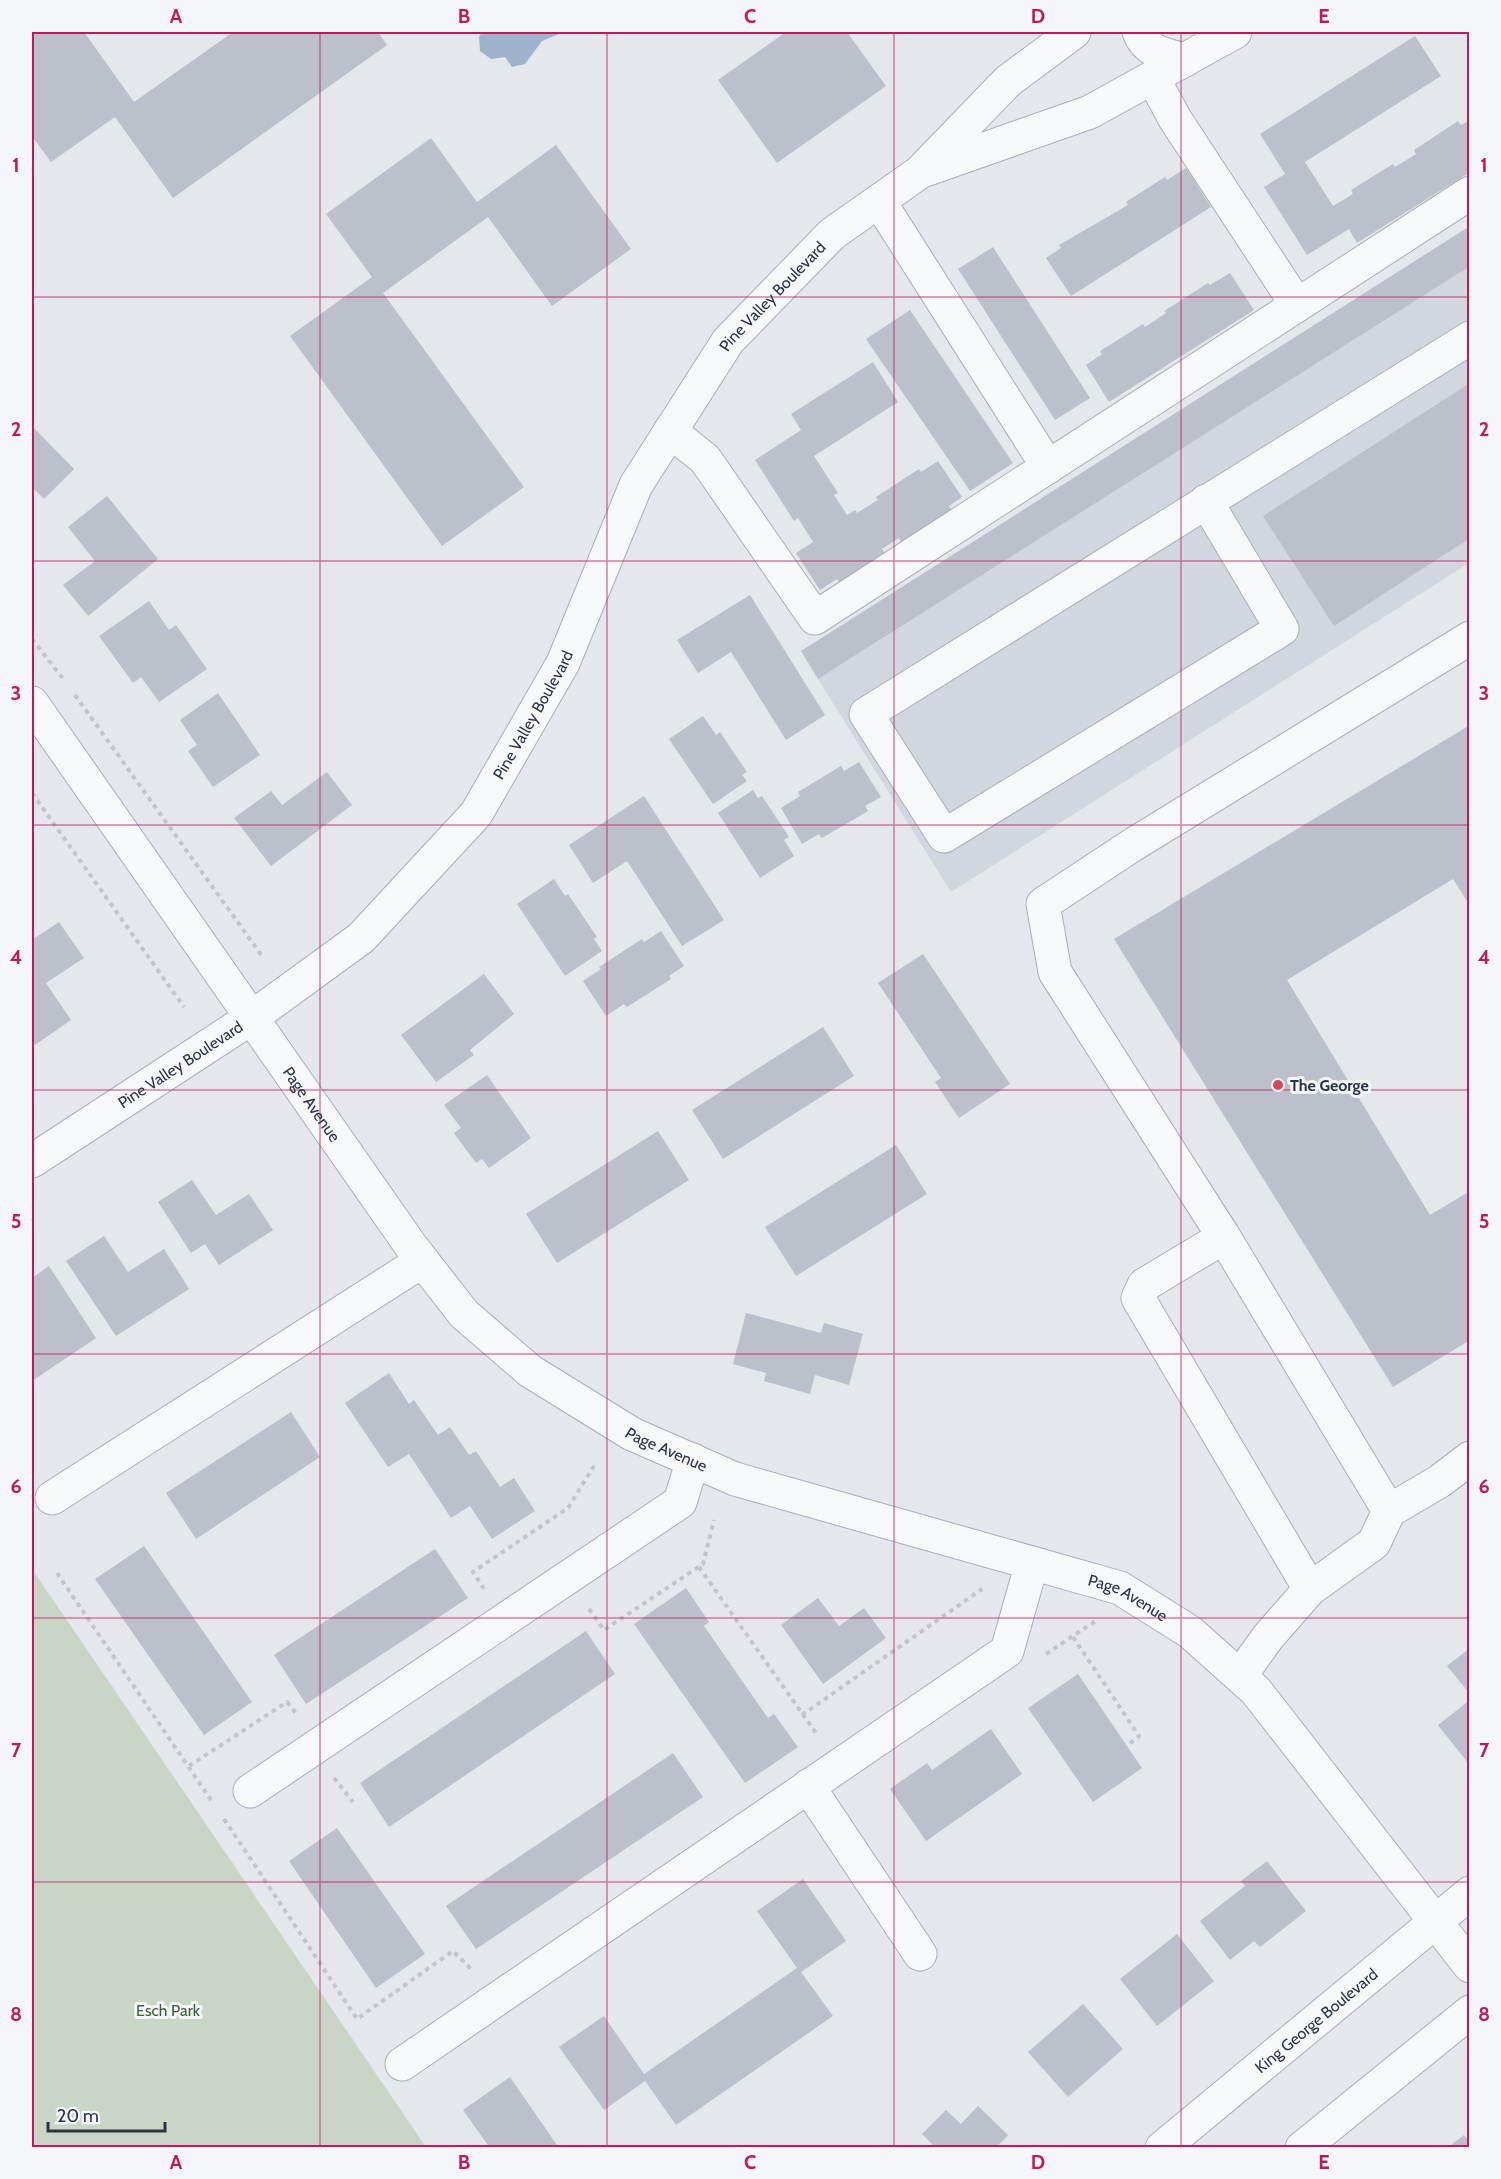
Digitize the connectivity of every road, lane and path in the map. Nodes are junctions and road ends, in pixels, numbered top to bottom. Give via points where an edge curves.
1 (1074, 32) edge
2 (1139, 32) edge
3 (1235, 32) edge
4 (1185, 60) junction
5 (1153, 78) junction
6 (920, 172) junction
7 (1470, 193) edge
8 (879, 201) junction
9 (1297, 305) junction
10 (1470, 338) edge
11 (670, 431) junction
12 (1048, 467) junction
13 (1206, 501) junction
14 (1470, 638) edge
15 (32, 639) edge
16 (66, 682) dead end
17 (73, 692) dead end
18 (32, 703) edge
19 (32, 793) edge
20 (262, 956) dead end
21 (184, 1007) dead end
22 (251, 1018) junction
23 (32, 1161) edge
24 (1224, 1237) junction
25 (422, 1260) junction
26 (1470, 1458) edge
27 (693, 1460) junction
28 (594, 1466) dead end
29 (52, 1497) dead end
30 (1389, 1510) junction
31 (715, 1514) dead end
32 (1032, 1563) junction
33 (699, 1567) junction
34 (57, 1573) dead end
35 (982, 1589) dead end
36 (1310, 1589) junction
37 (488, 1596) dead end
38 (587, 1606) dead end
39 (1073, 1636) dead end
40 (1240, 1676) junction
41 (802, 1715) junction
42 (301, 1721) dead end
43 (822, 1743) dead end
44 (1127, 1746) dead end
45 (189, 1767) junction
46 (332, 1774) dead end
47 (808, 1786) junction
48 (250, 1791) dead end
49 (353, 1802) dead end
50 (215, 1805) dead end
51 (221, 1815) dead end
52 (1470, 1893) edge
53 (1434, 1920) junction
54 (920, 1954) dead end
55 (1470, 1966) edge
56 (479, 1978) dead end
57 (1470, 2012) edge
58 (402, 2064) dead end
59 (1161, 2148) edge
60 (1302, 2148) edge

1 - 6 street, Pine Valley Boulevard via 1008,81
2 - 4 street via 1142,42 1160,53
3 - 4 street, Pine Valley Boulevard
4 - 5 street, Pine Valley Boulevard
5 - 6 street, Pine Valley Boulevard via 1090,112
5 - 9 street via 1175,119
6 - 8 street, Pine Valley Boulevard
7 - 9 street
8 - 11 street, Pine Valley Boulevard via 832,234 728,341
8 - 12 street
9 - 12 street
10 - 13 street
11 - 12 street via 705,459 814,618
11 - 22 street, Pine Valley Boulevard via 636,485 563,663 476,814 361,938
13 - 13 street via 866,714 944,836 1282,628
14 - 24 street via 1043,904 1055,972
15 - 16 path
17 - 20 path
18 - 22 street, Page Avenue
19 - 21 path
22 - 23 street, Pine Valley Boulevard
22 - 25 street, Page Avenue
24 - 30 street
24 - 36 street via 1144,1285 1138,1298
25 - 27 street, Page Avenue via 464,1314 530,1371 632,1434
25 - 29 street
26 - 30 street via 1440,1481
27 - 32 street, Page Avenue via 735,1479
27 - 48 street via 680,1502
28 - 37 path via 568,1508 473,1572
30 - 36 street via 1374,1543
31 - 33 path via 704,1564
32 - 40 street, Page Avenue via 1120,1588 1190,1632
32 - 47 street via 1007,1651
33 - 38 path via 604,1630
33 - 41 path
34 - 45 path
35 - 41 path
36 - 40 street
39 - 44 path via 1139,1736
40 - 53 street, Page Avenue via 1256,1691
41 - 43 path
42 - 45 path via 287,1702
45 - 50 path
46 - 49 path
47 - 54 street
47 - 58 street
51 - 56 path via 357,2019 453,1951
52 - 53 street, King George Boulevard
53 - 55 street, Page Avenue
53 - 59 street, King George Boulevard
57 - 60 street

